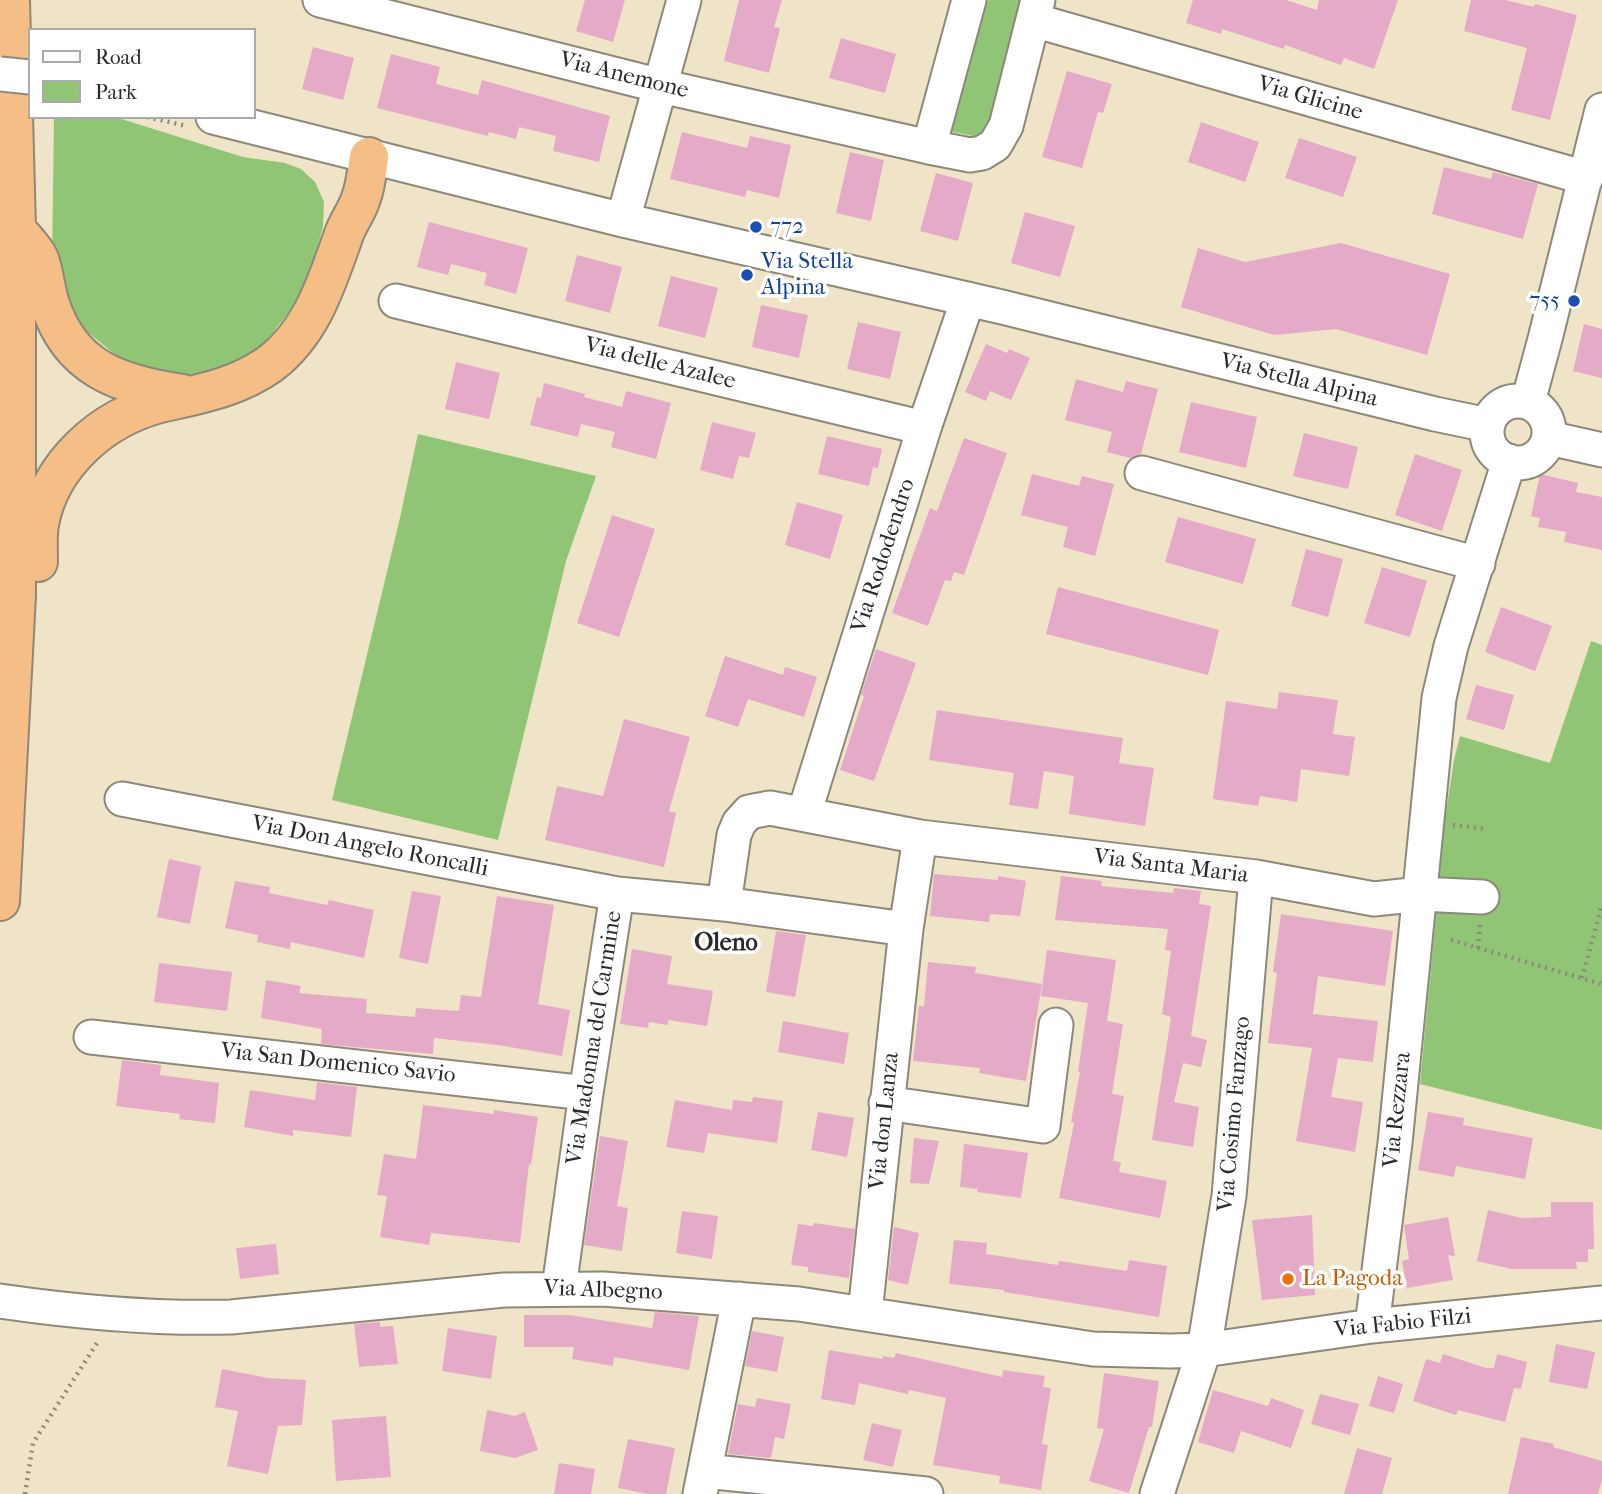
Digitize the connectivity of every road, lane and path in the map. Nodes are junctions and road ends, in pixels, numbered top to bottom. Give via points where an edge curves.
1 (10, 0) edge
2 (320, 0) edge
3 (684, 0) edge
4 (970, 0) edge
5 (1036, 10) edge
6 (0, 74) edge
7 (28, 77) edge
8 (661, 86) junction
9 (1602, 110) edge
10 (221, 119) edge
11 (929, 147) junction
12 (369, 156) junction
13 (1586, 178) junction
14 (623, 220) junction
15 (16, 229) junction
16 (968, 299) junction
17 (396, 301) dead end
18 (195, 396) junction
19 (1528, 402) junction
20 (1488, 425) junction
21 (924, 428) junction
22 (1549, 438) junction
23 (1602, 450) edge
24 (1509, 461) junction
25 (1142, 473) dead end
26 (1478, 564) junction
27 (16, 595) junction
28 (122, 799) dead end
29 (804, 814) junction
30 (1444, 824) dead end
31 (1487, 829) dead end
32 (920, 837) junction
33 (1256, 877) junction
34 (617, 894) junction
35 (1421, 894) junction
36 (0, 901) edge
37 (724, 904) junction
38 (1602, 905) edge
39 (1481, 910) joint
40 (906, 929) junction
41 (1451, 940) dead end
42 (1478, 948) junction
43 (1582, 978) junction
44 (1602, 984) edge
45 (1056, 1025) dead end
46 (91, 1037) dead end
47 (586, 1093) junction
48 (886, 1103) junction
49 (559, 1288) junction
50 (739, 1299) junction
51 (9, 1302) edge
52 (1602, 1303) edge
53 (116, 1313) junction
54 (865, 1313) junction
55 (1372, 1326) junction
56 (1204, 1350) junction
57 (702, 1482) edge
58 (25, 1494) edge
59 (926, 1494) edge
60 (1157, 1494) edge

1 - 15 highway
2 - 8 street, Via Anemone
3 - 8 street
4 - 11 street
5 - 11 street, Via Anemone via 1006,126 995,145 970,155
5 - 13 street, Via Glicine
6 - 7 street, bridge
8 - 11 street, Via Anemone
8 - 14 street
9 - 13 street
10 - 12 street, Via Stella Alpina
12 - 14 street, Via Stella Alpina
12 - 18 highway via 339,189 344,233 320,301 290,344 250,376
13 - 19 street
14 - 16 street, Via Stella Alpina
15 - 18 highway via 38,257 50,304 66,338 91,365 144,388
15 - 27 highway
16 - 20 street, Via Stella Alpina
16 - 21 street, Via Rododendro
17 - 21 street, Via delle Azalee
18 - 27 highway via 133,413 96,433 75,452 49,493 38,525 38,566
19 - 20 street via 1506,403
19 - 22 street via 1546,417
20 - 24 street via 1491,446
21 - 29 street, Via Rododendro
22 - 23 street
22 - 24 street via 1531,460
24 - 26 street, Via Rezzara
25 - 26 street
26 - 35 street, Via Rezzara via 1442,679
27 - 36 highway
28 - 34 street, Via Don Angelo Roncalli
29 - 32 street, Via Santa Maria
29 - 37 street, Via Santa Maria via 757,809 743,817 734,835
30 - 31 path
32 - 33 street, Via Santa Maria
32 - 40 street, Via don Lanza
33 - 35 street, Via Santa Maria via 1374,899
33 - 56 street, Via Cosimo Fanzago via 1229,1196
34 - 37 street, Via Madonna del Carmine
34 - 47 street, Via Madonna del Carmine
35 - 39 street, Via Santa Maria
35 - 55 street, Via Rezzara
37 - 40 street, Via Madonna del Carmine
38 - 43 path
39 - 42 path
40 - 48 street, Via don Lanza
41 - 42 path
42 - 43 path
43 - 44 path
45 - 48 street via 1043,1126
46 - 47 street, Via San Domenico Savio
47 - 49 street, Via Madonna del Carmine
48 - 54 street, Via don Lanza
49 - 50 street, Via Albegno
49 - 53 street, Via Albegno via 231,1317
50 - 54 street, Via Albegno
50 - 57 street
51 - 53 street, Via Albegno
52 - 55 street, Via Fabio Filzi
53 - 58 path via 33,1443
54 - 56 street, Via Albegno via 1093,1349
55 - 56 street, Via Fabio Filzi
56 - 60 street, Via Cosimo Fanzago
57 - 59 street

